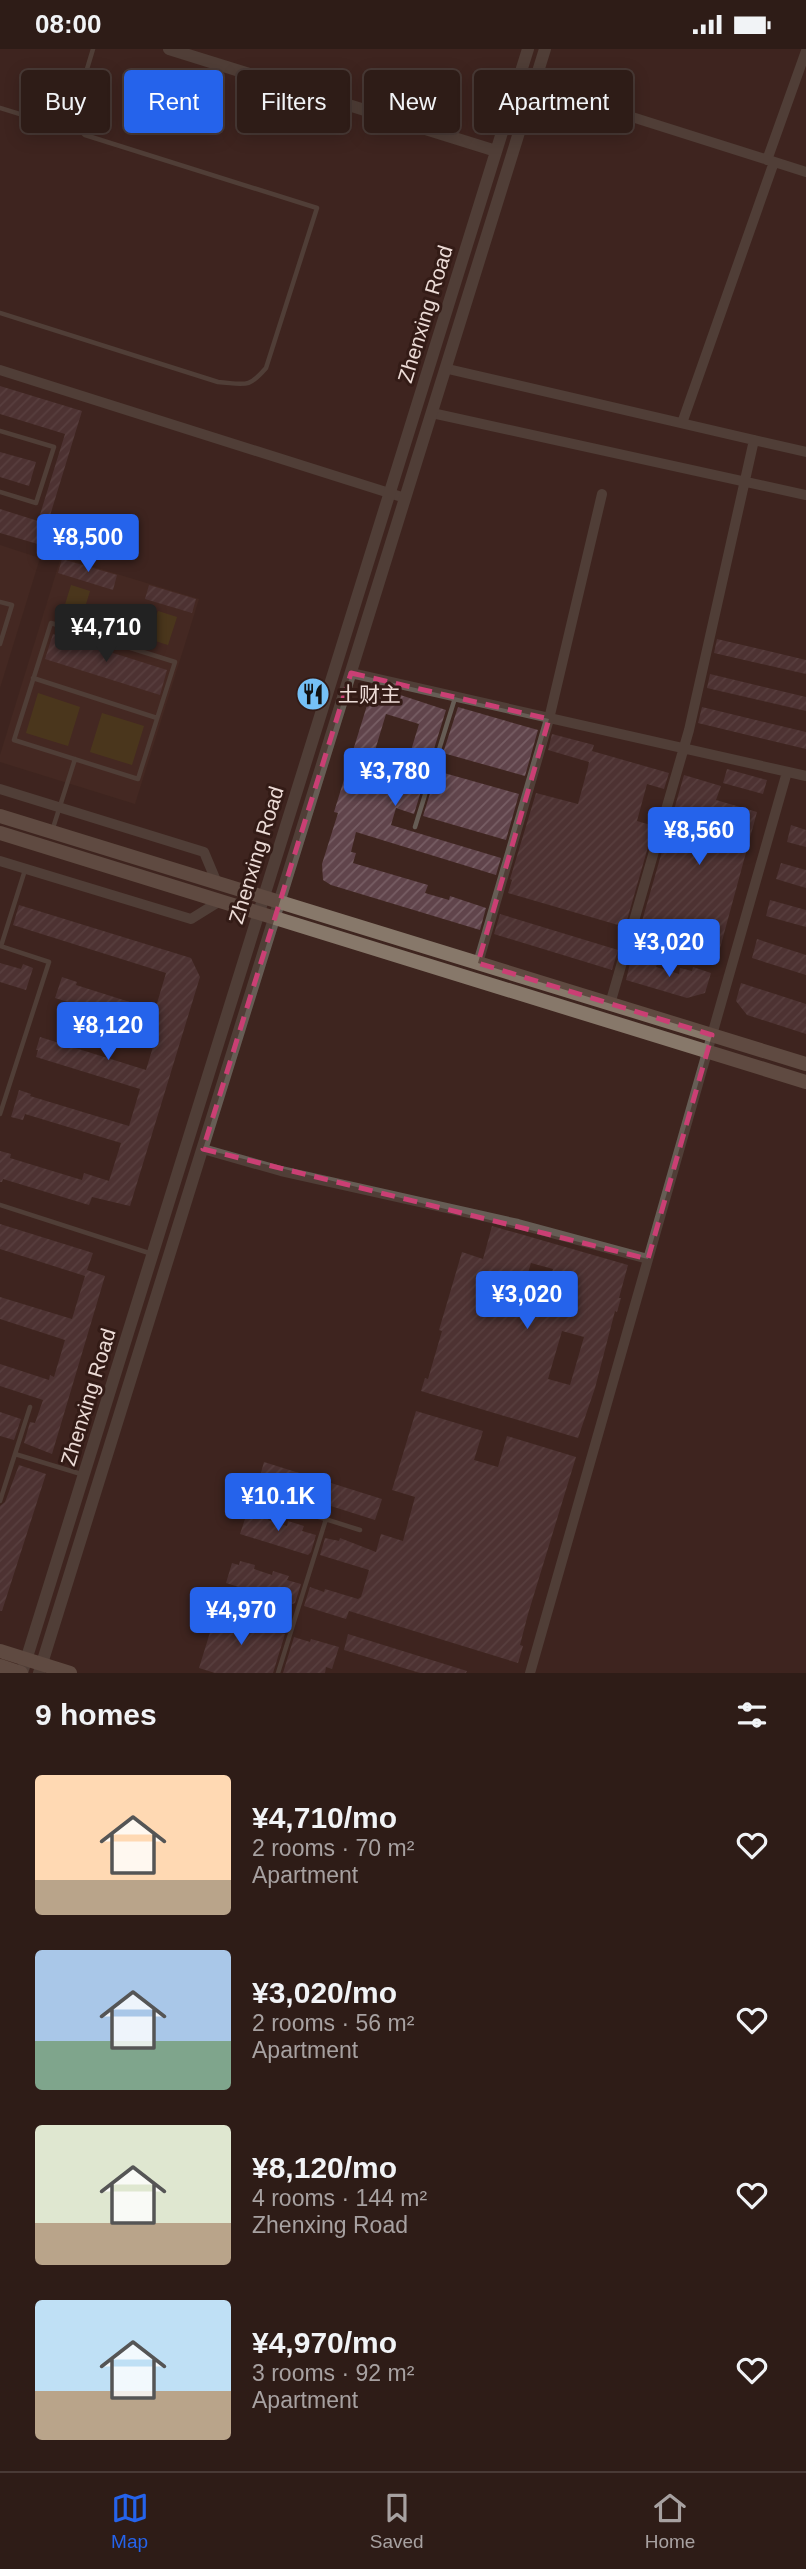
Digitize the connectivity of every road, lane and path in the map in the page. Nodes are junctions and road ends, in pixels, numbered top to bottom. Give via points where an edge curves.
1 (93, 49) edge
2 (169, 49) edge
3 (528, 49) edge
4 (545, 49) edge
5 (806, 51) edge
6 (87, 70) edge
7 (539, 70) edge
8 (0, 108) edge
9 (21, 114) edge
10 (633, 117) edge
11 (83, 133) edge
12 (519, 133) edge
13 (496, 151) junction
14 (771, 161) junction
15 (806, 172) edge
16 (0, 313) edge
17 (449, 369) dead end
18 (0, 370) edge
19 (432, 413) junction
20 (682, 423) junction
21 (0, 431) edge
22 (754, 440) junction
23 (806, 452) edge
24 (745, 482) junction
25 (0, 492) edge
26 (389, 493) junction
27 (602, 494) dead end
28 (806, 495) edge
29 (405, 498) junction
30 (0, 601) edge
31 (0, 644) edge
32 (351, 673) junction
33 (33, 678) junction
34 (455, 697) junction
35 (157, 718) junction
36 (549, 719) junction
37 (684, 749) junction
38 (75, 759) junction
39 (787, 772) junction
40 (806, 776) edge
41 (0, 789) edge
42 (60, 807) junction
43 (0, 816) edge
44 (415, 827) dead end
45 (52, 832) junction
46 (0, 833) edge
47 (0, 861) edge
48 (25, 869) junction
49 (217, 883) junction
50 (264, 897) junction
51 (220, 901) junction
52 (280, 902) junction
53 (258, 913) junction
54 (275, 918) junction
55 (1, 946) edge
56 (478, 963) junction
57 (610, 1004) junction
58 (712, 1035) junction
59 (707, 1051) junction
60 (806, 1064) edge
61 (806, 1082) edge
62 (0, 1114) edge
63 (203, 1149) junction
64 (0, 1205) edge
65 (152, 1254) junction
66 (648, 1259) junction
67 (30, 1407) dead end
68 (15, 1454) junction
69 (83, 1475) junction
70 (265, 1500) dead end
71 (0, 1501) edge
72 (326, 1519) junction
73 (360, 1530) dead end
74 (0, 1651) edge
75 (0, 1666) edge
76 (23, 1668) edge
77 (41, 1669) edge
78 (70, 1673) edge
79 (278, 1673) edge
80 (530, 1673) edge

1 - 6 lane
2 - 13 street
3 - 13 street, Zhenxing Road
4 - 7 street, Zhenxing Road
5 - 14 street
8 - 9 lane
10 - 14 street
11 - 16 lane via 317,208 266,368 254,382 218,382
12 - 19 street, Zhenxing Road
13 - 26 street, Zhenxing Road
14 - 15 street
14 - 20 street
17 - 20 street
18 - 26 street
19 - 24 street
19 - 29 street, Zhenxing Road
20 - 22 street
21 - 25 lane via 54,447 36,503
22 - 23 street
22 - 24 street
24 - 28 street
24 - 37 street
26 - 29 street
26 - 50 street, Zhenxing Road
27 - 36 street
29 - 32 street, Zhenxing Road
30 - 31 lane via 12,605
32 - 34 street
32 - 52 street, Zhenxing Road
33 - 35 lane
33 - 35 lane via 51,623 175,662
33 - 38 lane via 14,740
34 - 36 street
34 - 44 lane
35 - 38 lane via 138,779
36 - 37 street
36 - 56 street
37 - 39 street
37 - 57 street
38 - 42 lane
39 - 40 street
39 - 58 street
41 - 42 street
42 - 45 lane
42 - 49 street via 204,852
43 - 45 main road
45 - 49 main road
46 - 51 main road
47 - 48 street
48 - 51 street via 191,919
48 - 55 lane
49 - 50 main road
50 - 52 main road
50 - 53 street, Zhenxing Road
51 - 53 main road
52 - 54 street, Zhenxing Road
52 - 56 main road
53 - 54 main road
53 - 65 street, Zhenxing Road
54 - 59 main road
54 - 63 street, Zhenxing Road
55 - 62 lane via 49,962
56 - 57 main road
57 - 58 main road
58 - 59 street
58 - 60 main road
59 - 61 main road
59 - 66 street
63 - 66 street
63 - 77 street, Zhenxing Road
64 - 65 lane
65 - 69 street, Zhenxing Road
66 - 80 street
67 - 68 lane
68 - 69 lane
68 - 71 lane
69 - 76 street, Zhenxing Road
70 - 72 lane
72 - 73 lane
72 - 79 lane
74 - 76 main road
75 - 76 main road
76 - 77 main road
77 - 78 main road

